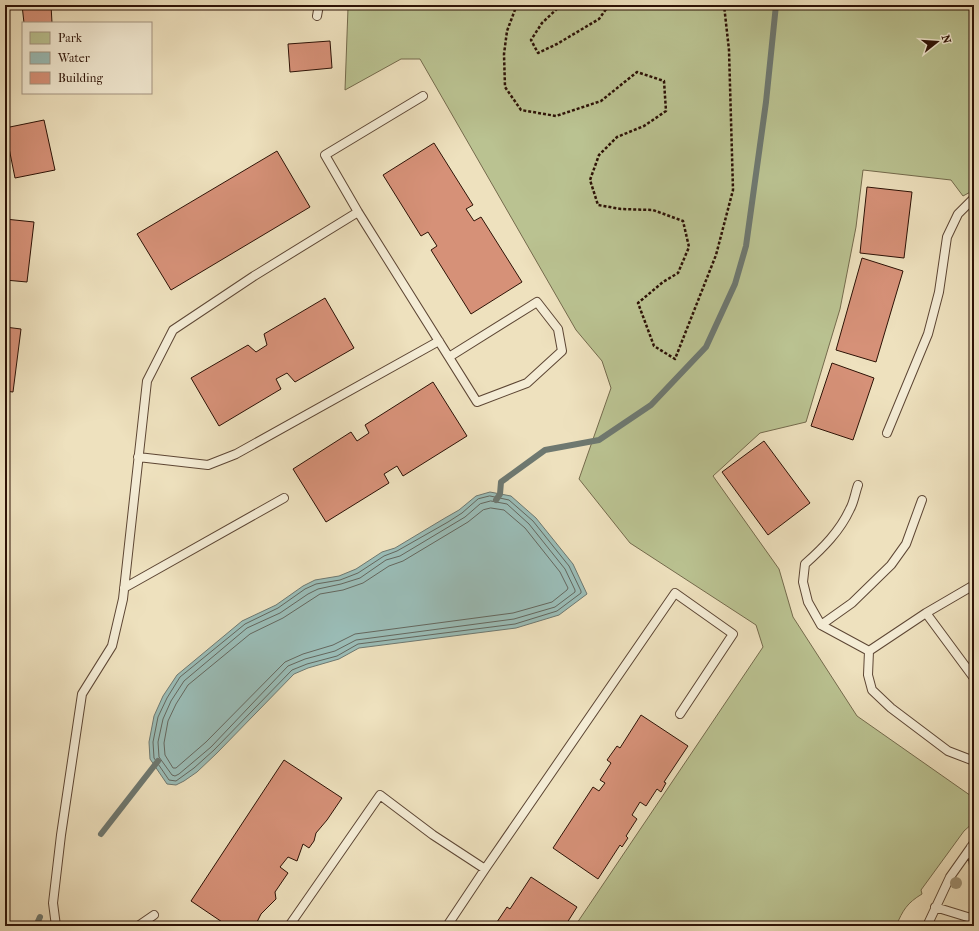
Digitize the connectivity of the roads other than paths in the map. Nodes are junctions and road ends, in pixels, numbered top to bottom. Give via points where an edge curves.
1 (319, 5) edge
2 (317, 16) dead end
3 (423, 96) dead end
4 (974, 198) edge
5 (358, 212) junction
6 (439, 342) junction
7 (449, 357) junction
8 (887, 433) dead end
9 (138, 457) junction
10 (858, 486) dead end
11 (284, 498) dead end
12 (922, 500) dead end
13 (974, 585) edge
14 (124, 588) junction
15 (926, 614) junction
16 (821, 625) junction
17 (869, 651) junction
18 (974, 678) edge
19 (680, 714) dead end
20 (974, 761) edge
21 (973, 845) edge
22 (974, 865) edge
23 (484, 869) junction
24 (935, 907) junction
25 (154, 915) dead end
26 (974, 919) edge
27 (56, 926) edge
28 (138, 926) edge
29 (289, 926) edge
30 (447, 926) edge
31 (928, 926) edge

1 - 2 lane
3 - 5 lane via 325,155
4 - 8 lane via 958,214 947,237 939,292 928,334
5 - 6 lane
5 - 9 lane via 173,330 147,381
6 - 7 lane
6 - 9 lane via 236,454 208,465
7 - 7 lane via 477,402 527,383 562,351 558,329 537,302
9 - 14 lane
10 - 16 lane via 839,529 805,564 803,582 808,602
11 - 14 lane
12 - 16 lane via 906,544 891,565 852,603
13 - 15 lane
14 - 27 lane via 112,646 82,694 53,904
15 - 17 lane
15 - 18 lane
16 - 17 lane
17 - 20 lane via 868,675 872,690 891,708 948,751
19 - 23 lane via 733,634 675,593
21 - 22 lane
21 - 24 lane via 950,877
23 - 29 lane via 433,835 380,794
23 - 30 lane
24 - 26 lane
24 - 31 lane
25 - 28 lane

